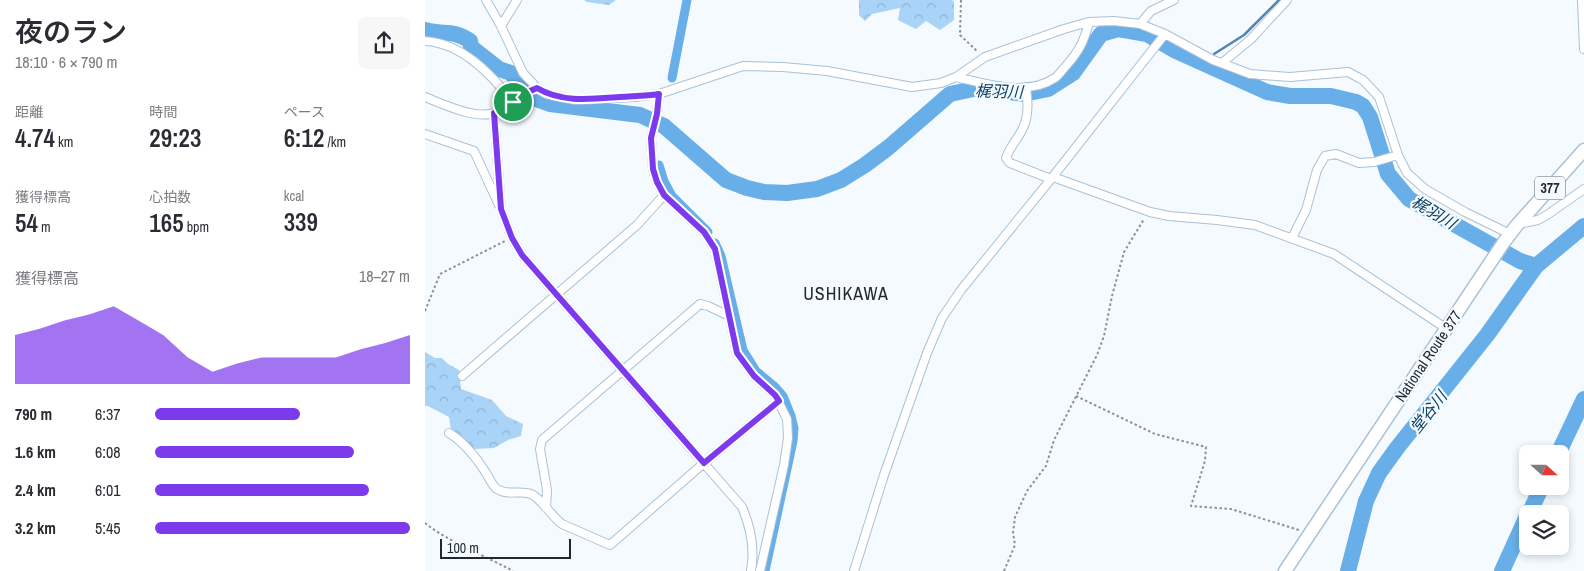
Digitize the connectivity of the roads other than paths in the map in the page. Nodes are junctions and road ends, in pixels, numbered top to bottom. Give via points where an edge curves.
1 (486, 0) edge
2 (517, 0) edge
3 (1174, 0) edge
4 (1287, 0) edge
5 (1582, 0) edge
6 (1089, 22) junction
7 (1140, 24) junction
8 (501, 26) junction
9 (1163, 35) junction
10 (425, 41) edge
11 (1584, 49) edge
12 (1221, 63) junction
13 (956, 78) junction
14 (1026, 88) junction
15 (533, 90) junction
16 (659, 94) junction
17 (425, 98) edge
18 (514, 101) junction
19 (494, 113) junction
20 (425, 134) edge
21 (1584, 150) edge
22 (1395, 156) junction
23 (1052, 178) junction
24 (1584, 189) edge
25 (664, 195) junction
26 (501, 209) junction
27 (1510, 234) junction
28 (1292, 238) junction
29 (555, 294) junction
30 (729, 316) junction
31 (1447, 329) junction
32 (623, 371) junction
33 (462, 376) dead end
34 (779, 401) junction
35 (449, 433) dead end
36 (704, 463) junction
37 (546, 508) junction
38 (751, 571) edge
39 (759, 571) edge
40 (854, 571) edge
41 (1285, 571) edge

1 - 8 street
2 - 8 street
3 - 7 street via 1151,11
4 - 12 street via 1251,39
5 - 11 street
6 - 7 street
6 - 13 street via 985,57
6 - 14 street via 1084,41 1056,77
7 - 9 street
8 - 15 street
9 - 12 street
9 - 23 street
10 - 18 street via 446,44 459,52 484,70
12 - 22 street via 1250,74 1290,77 1348,72 1363,80 1379,97
13 - 14 street via 1001,87
13 - 16 street via 912,87 827,71 743,66
14 - 23 street via 1028,104 1023,130 1011,145 1007,158 1010,163
15 - 16 street via 576,100
15 - 18 street
16 - 25 street via 651,138 653,169
17 - 19 street via 474,114
18 - 19 street
19 - 26 street
20 - 26 street via 474,151
21 - 27 highway, National Route 377 / 377
22 - 27 street via 1407,173 1425,189
22 - 28 street via 1359,163 1336,154 1325,156
23 - 28 street via 1149,211 1255,226
23 - 40 street via 942,318 884,475
24 - 27 street via 1547,216
25 - 29 street via 637,225
25 - 30 street via 704,232 715,249
26 - 29 street via 522,255
27 - 31 highway, National Route 377 / 377
28 - 31 street via 1334,254
29 - 32 street
29 - 33 street
30 - 32 street via 700,304
30 - 34 street via 737,353
31 - 41 highway, National Route 377 / 377
32 - 36 street
32 - 37 street via 542,440 540,449 547,490
34 - 36 street
34 - 39 street via 787,420 788,438
35 - 37 street via 462,441 496,488 507,493 533,494
36 - 37 street via 609,545 562,524
36 - 38 street via 742,507 749,522

